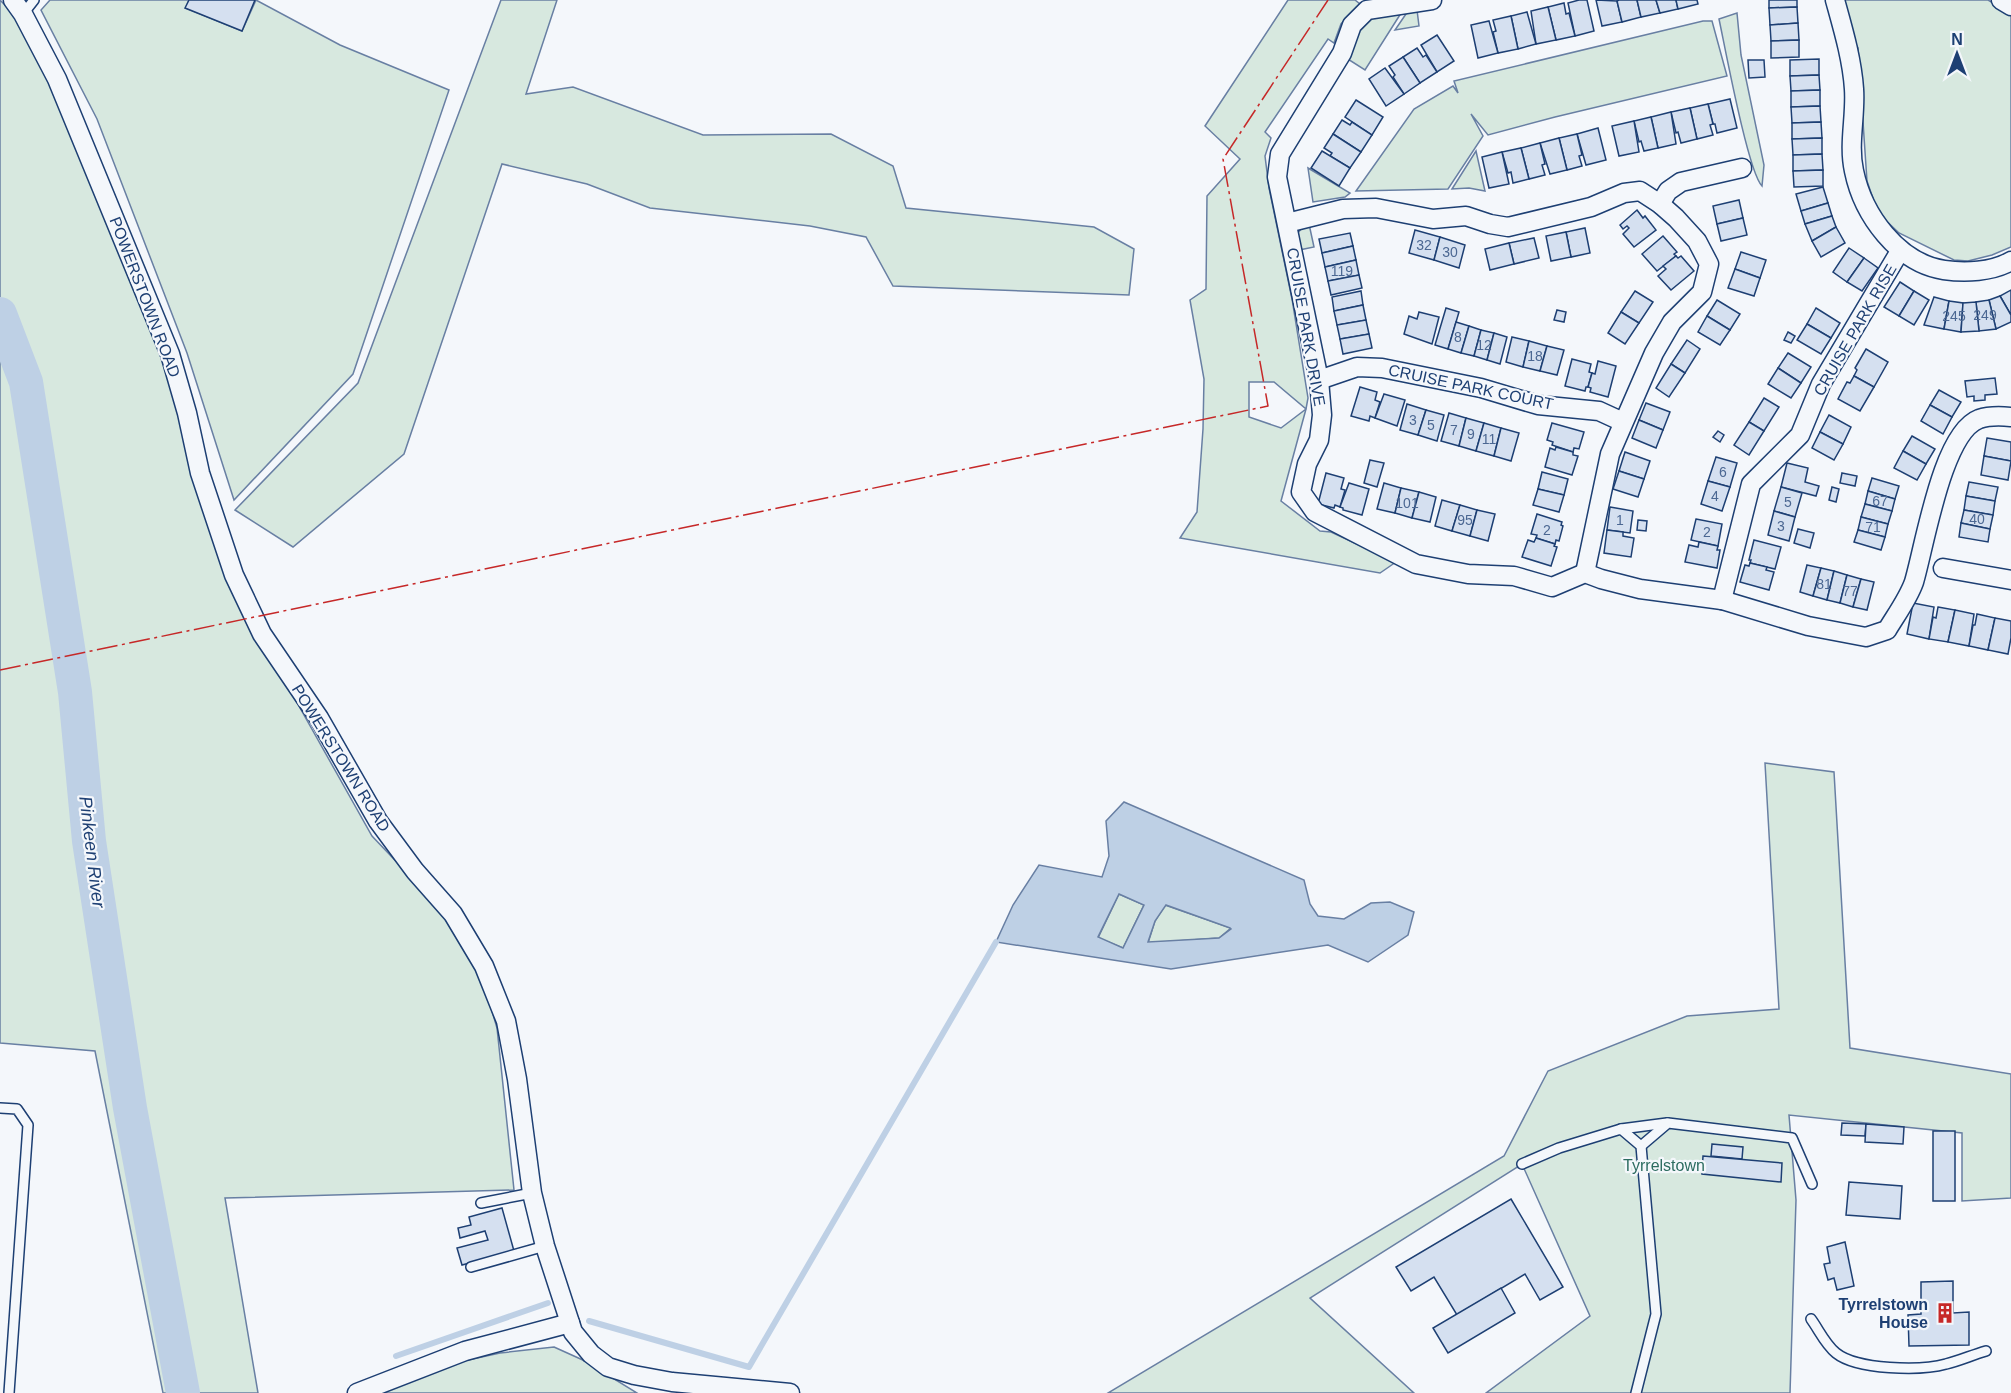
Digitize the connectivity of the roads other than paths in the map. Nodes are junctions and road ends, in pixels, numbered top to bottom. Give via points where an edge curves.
1 (1432, 0) edge
2 (1834, 0) edge
3 (2001, 0) edge
4 (23, 5) edge
5 (2011, 6) edge
6 (1742, 168) dead end
7 (1660, 204) junction
8 (1287, 223) junction
9 (1900, 251) junction
10 (2011, 261) edge
11 (1319, 380) junction
12 (2011, 417) edge
13 (1623, 422) junction
14 (1943, 568) dead end
15 (1586, 573) junction
16 (2011, 580) edge
17 (1722, 600) junction
18 (0, 1108) edge
19 (1668, 1123) junction
20 (1622, 1129) junction
21 (1641, 1146) junction
22 (1522, 1164) dead end
23 (1812, 1184) dead end
24 (532, 1193) junction
25 (481, 1203) dead end
26 (545, 1246) junction
27 (471, 1267) dead end
28 (1811, 1319) dead end
29 (570, 1323) junction
30 (1986, 1351) dead end
31 (9, 1393) edge
32 (357, 1393) edge
33 (790, 1393) edge
34 (1636, 1393) edge

1 - 8 street, CRUISE PARK DRIVE via 1367,9 1352,25 1342,53 1280,154 1277,177
2 - 9 street via 1850,55 1855,91 1851,134 1854,171 1880,228
3 - 5 street
4 - 24 street, POWERSTOWN ROAD via 170,354 200,473 234,575 262,634 319,717 378,821 453,915 484,966 506,1021
6 - 7 street via 1681,182 1668,191
7 - 8 street via 1640,191 1624,193 1591,207 1508,227 1466,216 1433,219 1376,208 1343,209
7 - 13 street via 1697,241 1709,264 1702,292 1672,322
8 - 11 street, CRUISE PARK DRIVE
9 - 10 street via 1938,269 1960,272 1980,271
9 - 17 street, CRUISE PARK RISE via 1821,384 1800,435 1751,484
11 - 13 street, CRUISE PARK COURT via 1357,367 1382,368 1481,388 1538,405 1599,411
11 - 15 street, CRUISE PARK DRIVE via 1319,440 1306,464 1301,492 1315,512 1416,564 1468,574 1514,576 1552,587
12 - 17 street via 1978,420 1960,436 1943,470 1913,584 1887,630 1866,637 1818,628
13 - 15 street via 1610,454
14 - 16 street
15 - 17 street via 1640,589
18 - 31 lane via 17,1109 28,1125
19 - 20 lane
19 - 21 lane
19 - 23 lane via 1792,1138
20 - 21 lane
20 - 22 lane
21 - 34 lane via 1656,1314
24 - 25 lane
24 - 26 street, POWERSTOWN ROAD
26 - 27 lane
26 - 29 street, POWERSTOWN ROAD
28 - 30 lane via 1837,1354 1866,1364 1944,1365
29 - 32 street via 465,1351
29 - 33 street, POWERSTOWN ROAD via 591,1354 616,1369 672,1382

